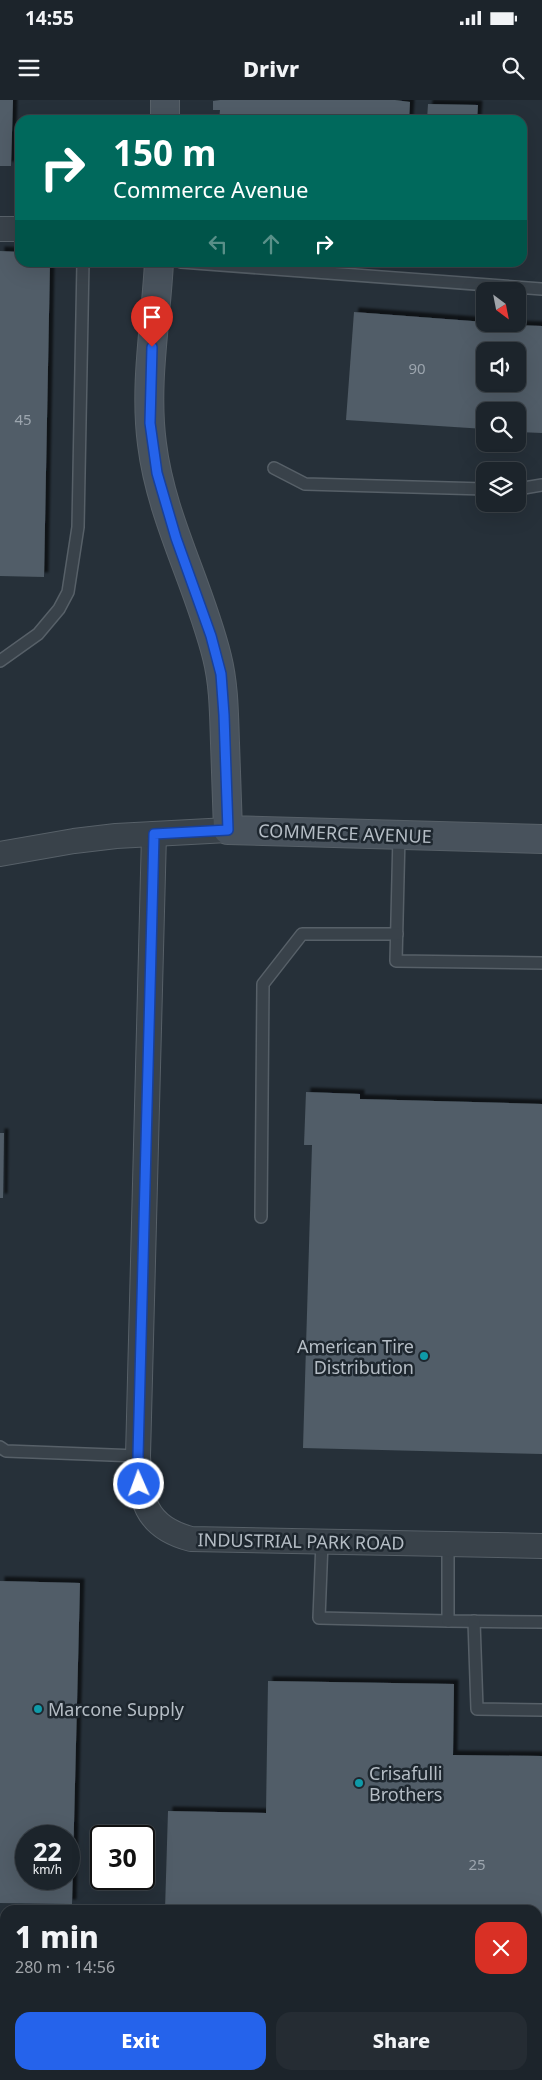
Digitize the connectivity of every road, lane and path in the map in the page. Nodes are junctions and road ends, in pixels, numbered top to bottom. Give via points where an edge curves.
1 (165, 100) edge
2 (165, 115) edge
3 (0, 229) edge
4 (15, 229) edge
5 (83, 267) edge
6 (159, 267) edge
7 (248, 267) edge
8 (542, 289) edge
9 (274, 468) dead end
10 (542, 485) edge
11 (526, 488) edge
12 (476, 489) edge
13 (0, 661) edge
14 (228, 830) junction
15 (154, 834) junction
16 (399, 835) junction
17 (542, 839) edge
18 (0, 854) edge
19 (397, 934) junction
20 (542, 963) edge
21 (261, 1217) dead end
22 (0, 1447) edge
23 (138, 1456) junction
24 (322, 1542) junction
25 (448, 1544) junction
26 (542, 1546) edge
27 (448, 1621) junction
28 (474, 1621) junction
29 (542, 1622) edge
30 (542, 1710) edge

1 - 2 street
3 - 4 street
5 - 13 lane via 78,527 68,592 38,634
6 - 14 street via 149,399 152,442 161,489 221,674
7 - 8 lane
9 - 12 lane via 305,484
10 - 11 lane
14 - 15 street, COMMERCE AVENUE
14 - 16 street, COMMERCE AVENUE
15 - 18 street, COMMERCE AVENUE via 74,841
15 - 23 street, INDUSTRIAL PARK ROAD
16 - 17 street, COMMERCE AVENUE
16 - 19 lane
19 - 20 lane via 396,961
19 - 21 lane via 302,934 264,984
22 - 23 lane via 6,1451
23 - 24 street, INDUSTRIAL PARK ROAD via 140,1492 146,1507 156,1520 175,1534 199,1539
24 - 25 street, INDUSTRIAL PARK ROAD
24 - 27 lane via 319,1618
25 - 26 street, INDUSTRIAL PARK ROAD
25 - 27 lane
27 - 28 lane
28 - 29 lane
28 - 30 lane via 477,1709

